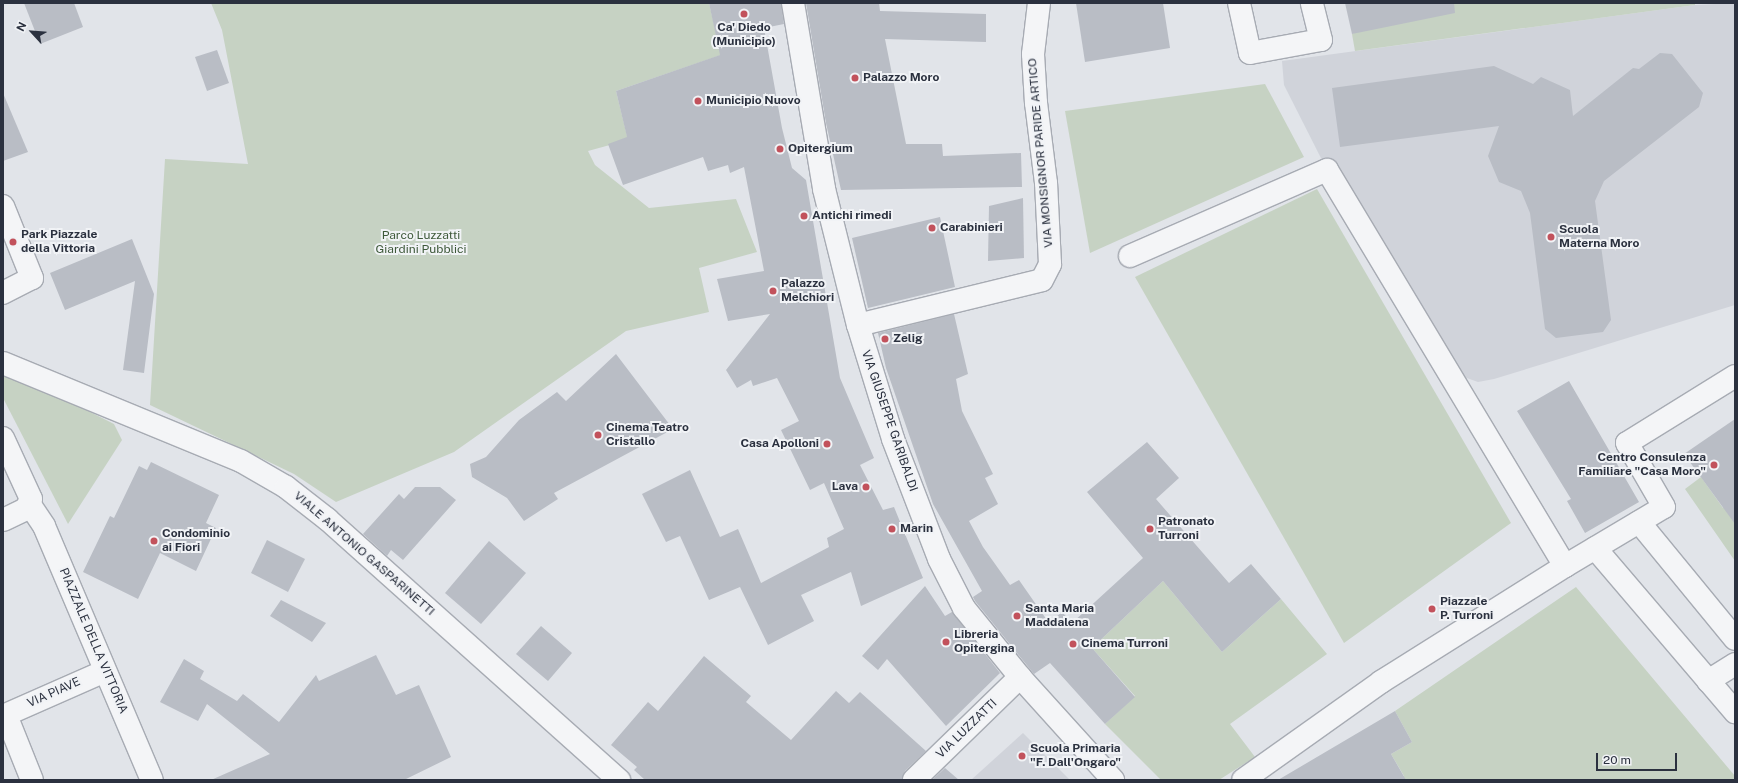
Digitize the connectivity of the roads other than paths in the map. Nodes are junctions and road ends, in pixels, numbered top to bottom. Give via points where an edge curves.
1 (793, 3) edge
2 (1039, 3) edge
3 (1239, 3) edge
4 (1312, 3) edge
5 (3, 206) edge
6 (9, 236) edge
7 (1130, 256) dead end
8 (3, 293) edge
9 (858, 325) junction
10 (3, 363) edge
11 (1735, 376) edge
12 (3, 438) edge
13 (30, 505) junction
14 (3, 520) edge
15 (1639, 522) junction
16 (1596, 548) junction
17 (1565, 566) junction
18 (1735, 638) edge
19 (1735, 664) edge
20 (105, 671) junction
21 (1020, 677) junction
22 (1708, 681) junction
23 (1735, 712) edge
24 (5, 715) edge
25 (32, 780) edge
26 (152, 780) edge
27 (619, 780) edge
28 (914, 780) edge
29 (1113, 780) edge
30 (1243, 780) edge

1 - 9 street, VIA GIUSEPPE GARIBALDI via 824,189
2 - 9 street, VIA MONSIGNOR PARIDE ARTICO via 1033,54 1046,183 1050,264 1042,280
3 - 4 street via 1250,53 1322,40
5 - 6 street
6 - 8 street via 32,278
7 - 17 street via 1327,170
9 - 21 street, VIA GIUSEPPE GARIBALDI via 893,439 939,560 964,608
10 - 27 street, VIALE ANTONIO GASPARINETTI via 241,461 286,487 327,519
11 - 15 street via 1627,443 1664,507
12 - 13 street, PIAZZALE DELLA VITTORIA via 30,492
13 - 14 street
13 - 20 street, PIAZZALE DELLA VITTORIA via 44,526
15 - 16 street
15 - 18 street
16 - 17 street
16 - 22 street
17 - 30 street via 1381,682
19 - 22 street
20 - 24 street, VIA PIAVE
20 - 26 street, PIAZZALE DELLA VITTORIA
21 - 28 street, VIA LUZZATTI
21 - 29 street, VIA GIUSEPPE GARIBALDI
22 - 23 street
24 - 25 street

